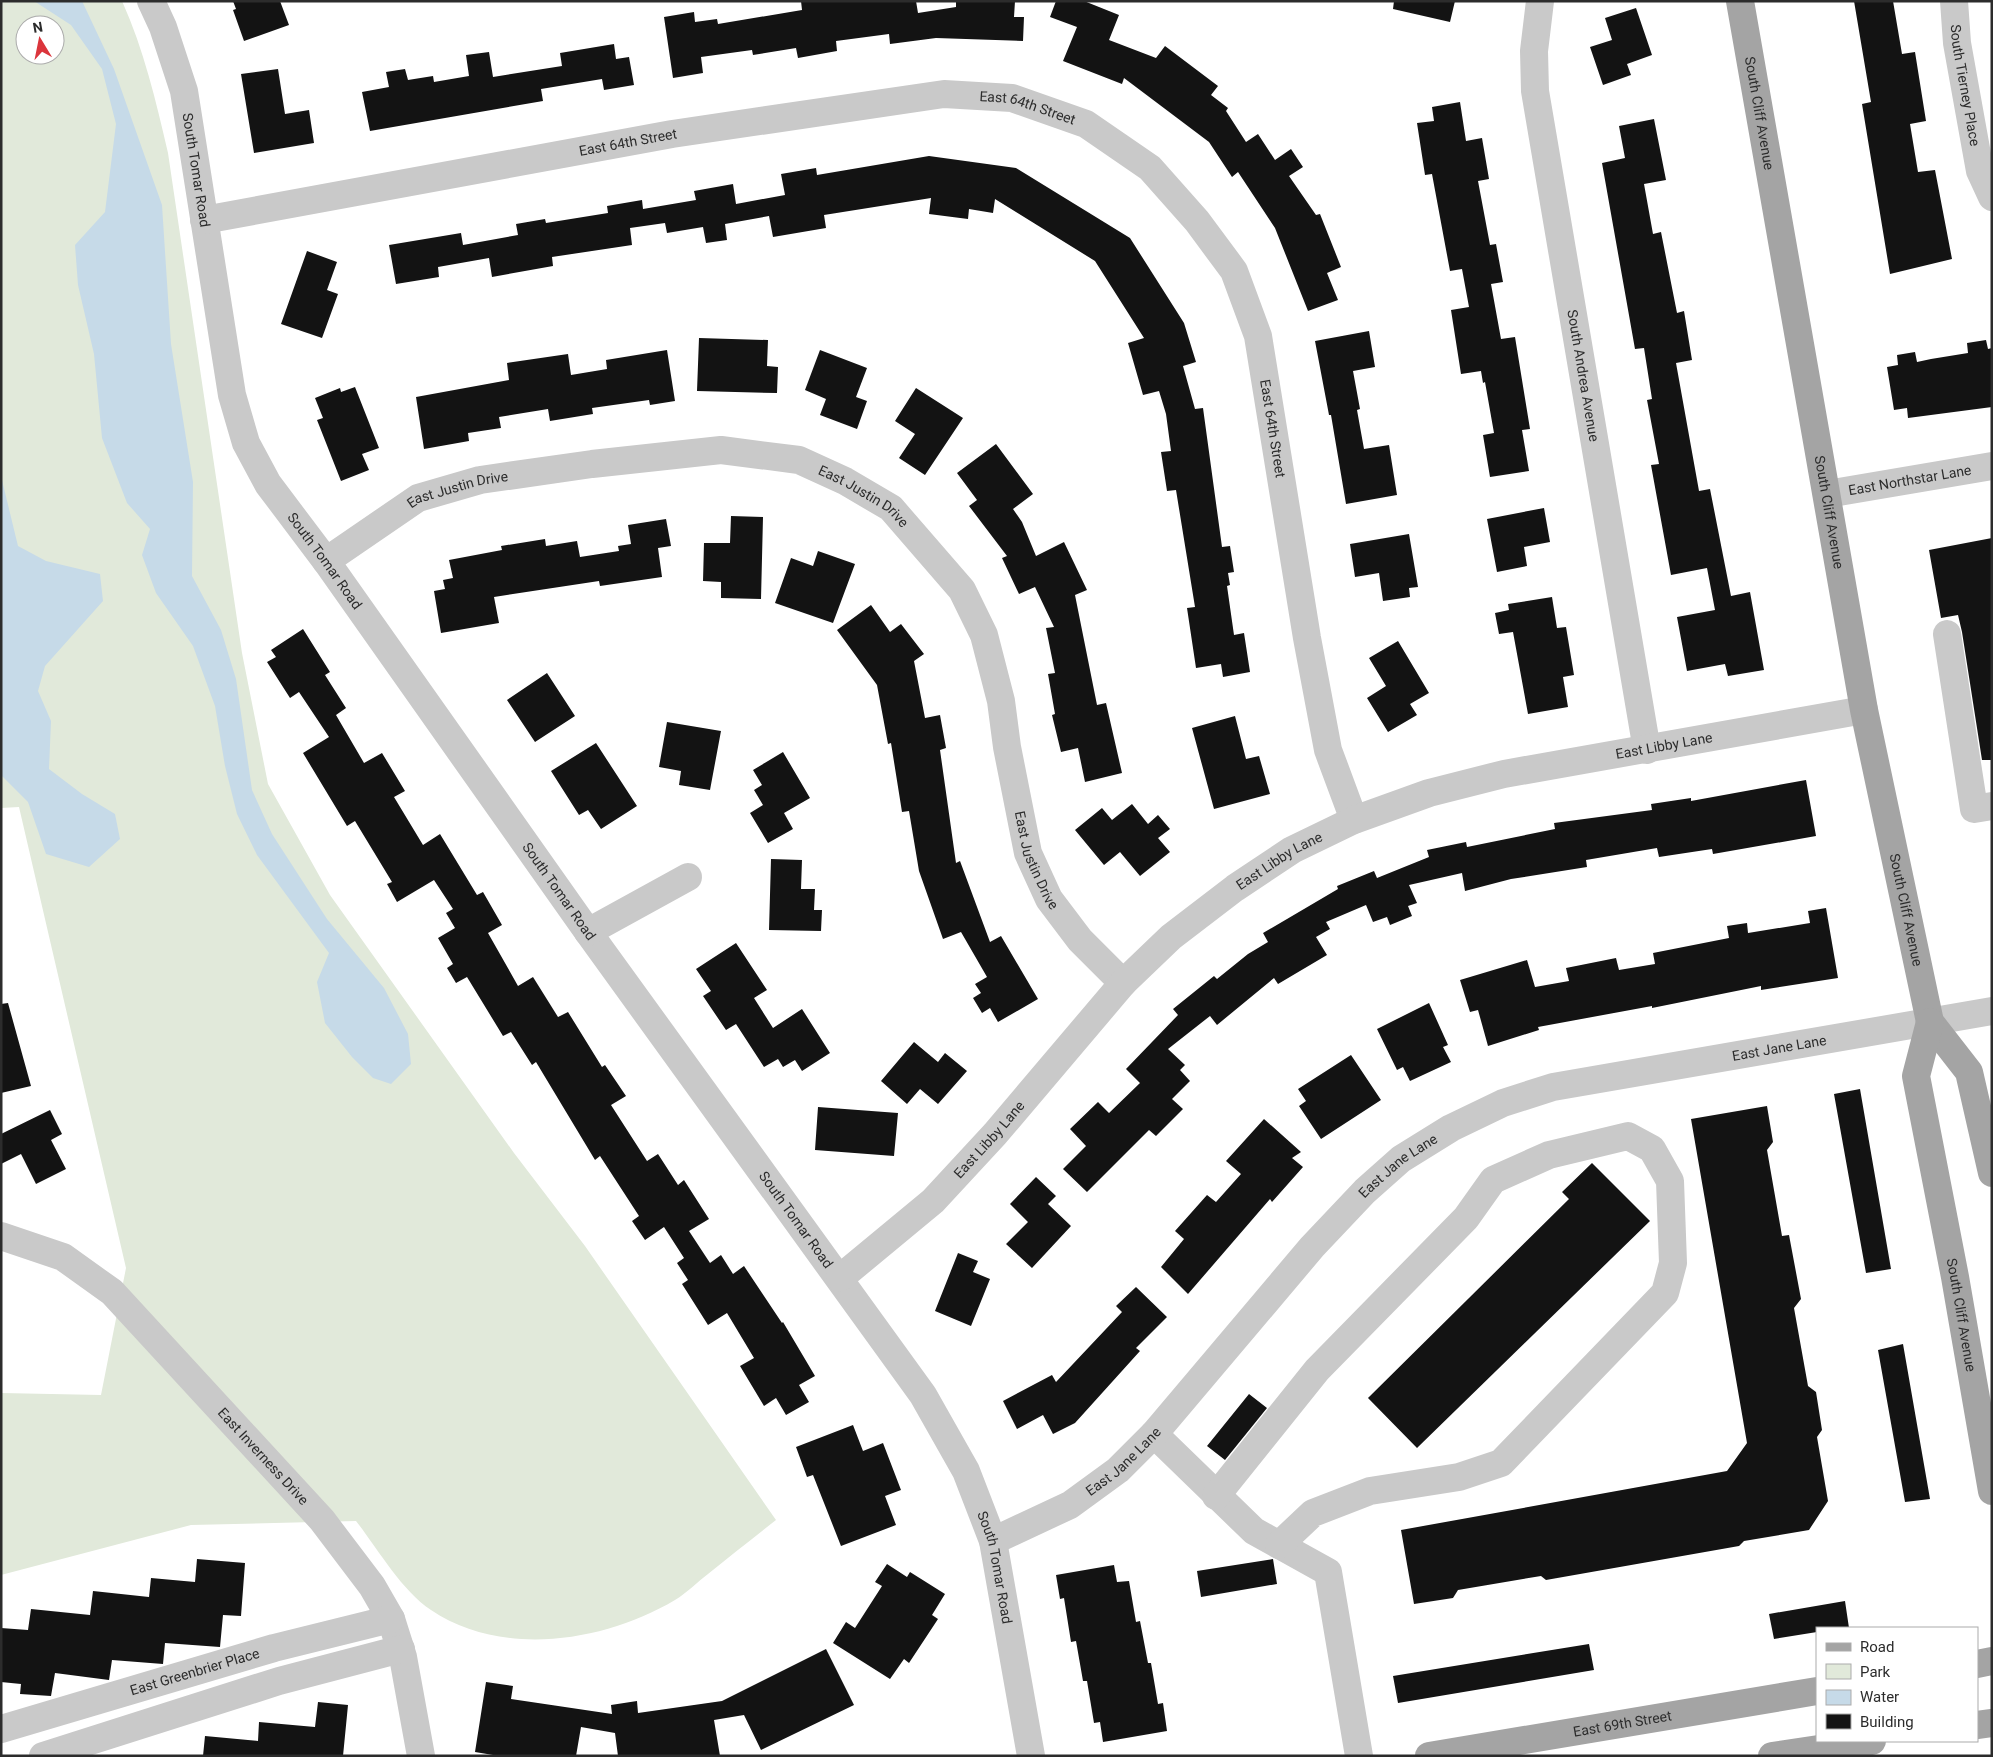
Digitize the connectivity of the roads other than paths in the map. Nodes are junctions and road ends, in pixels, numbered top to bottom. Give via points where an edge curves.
1 (151, 1) edge
2 (1540, 1) edge
3 (1740, 1) edge
4 (1954, 1) edge
5 (1992, 197) edge
6 (204, 220) junction
7 (1992, 466) edge
8 (1827, 494) junction
9 (326, 561) junction
10 (1947, 634) dead end
11 (1864, 710) junction
12 (1647, 750) junction
13 (1992, 806) edge
14 (1354, 820) junction
15 (688, 877) dead end
16 (588, 932) junction
17 (1123, 983) junction
18 (1992, 1011) edge
19 (1930, 1022) junction
20 (1992, 1173) edge
21 (1, 1236) edge
22 (840, 1278) junction
23 (1154, 1434) junction
24 (1992, 1492) edge
25 (1216, 1496) junction
26 (993, 1541) junction
27 (1279, 1545) junction
28 (391, 1619) junction
29 (401, 1649) junction
30 (1992, 1661) edge
31 (1978, 1664) edge
32 (1816, 1690) edge
33 (1992, 1723) edge
34 (1978, 1725) edge
35 (1, 1729) edge
36 (1865, 1742) edge
37 (43, 1756) edge
38 (420, 1756) edge
39 (1031, 1756) edge
40 (1359, 1756) edge
41 (1428, 1756) edge
42 (1772, 1756) edge

1 - 6 street, South Tomar Road via 184,91
2 - 12 street, South Andrea Avenue via 1534,51 1535,91
3 - 8 main road, South Cliff Avenue
4 - 5 street, South Tierney Place via 1957,43 1980,171
6 - 9 street, South Tomar Road via 232,396 246,443 268,484
6 - 14 street, East 64th Street via 672,134 944,94 1012,98 1086,124 1150,168 1197,221 1234,271 1258,336 1328,750
7 - 8 street, East Northstar Lane
8 - 11 main road, South Cliff Avenue
9 - 16 street, South Tomar Road
9 - 17 street, East Justin Drive via 418,498 480,480 721,450 799,460 845,481 891,508 962,590 984,635 1001,701 1028,853 1049,899 1080,940
10 - 13 street via 1974,809
11 - 12 street, East Libby Lane
11 - 19 main road, South Cliff Avenue
12 - 14 street, East Libby Lane via 1504,774 1429,793
14 - 17 street, East Libby Lane via 1292,850 1235,888 1171,937
15 - 16 street
16 - 22 street, South Tomar Road
17 - 22 street, East Libby Lane via 995,1134 933,1201
18 - 19 street, East Jane Lane
19 - 20 main road, South Cliff Avenue via 1970,1072
19 - 23 street, East Jane Lane via 1553,1087 1503,1103 1451,1128 1401,1158 1365,1190
19 - 24 main road, South Cliff Avenue via 1916,1076
21 - 28 street, East Inverness Drive via 63,1257 112,1292 322,1520 372,1586
22 - 26 street, South Tomar Road via 923,1395 966,1471
23 - 25 street
23 - 26 street, East Jane Lane via 1118,1470 1070,1505
25 - 27 street via 1254,1531
25 - 27 street via 1317,1370 1466,1218 1493,1180 1549,1155 1628,1136 1652,1150 1670,1180 1673,1263 1665,1293 1501,1463 1459,1477 1370,1491 1313,1513
26 - 39 street, South Tomar Road
27 - 40 street via 1328,1572
28 - 29 street, East Inverness Drive
28 - 35 street, East Greenbrier Place via 274,1648
29 - 37 street via 279,1681
29 - 38 street, East Inverness Drive
30 - 31 main road
32 - 41 main road, East 69th Street
33 - 34 main road
36 - 42 main road

